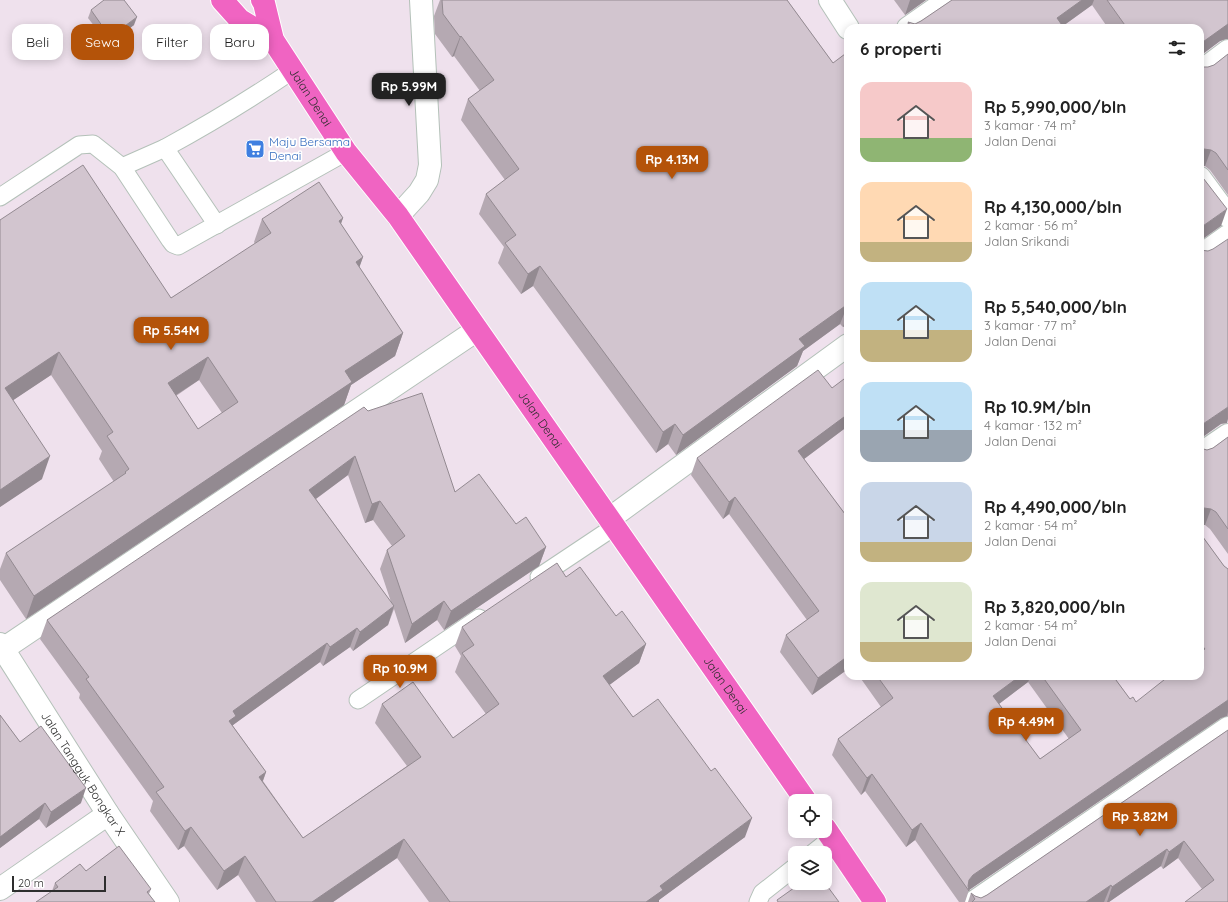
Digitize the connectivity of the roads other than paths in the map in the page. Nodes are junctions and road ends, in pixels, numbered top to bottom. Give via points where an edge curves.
1 (222, 0) edge
2 (262, 0) edge
3 (421, 0) edge
4 (830, 0) edge
5 (948, 0) edge
6 (845, 24) edge
7 (914, 24) edge
8 (273, 40) junction
9 (1228, 51) edge
10 (1204, 69) edge
11 (293, 70) junction
12 (165, 148) junction
13 (346, 152) junction
14 (122, 167) junction
15 (1204, 183) edge
16 (0, 197) edge
17 (398, 216) junction
18 (1228, 216) edge
19 (217, 225) junction
20 (1228, 236) edge
21 (1204, 253) edge
22 (477, 330) junction
23 (844, 348) edge
24 (1228, 435) edge
25 (1204, 451) edge
26 (611, 523) junction
27 (525, 587) edge
28 (493, 608) edge
29 (4, 659) edge
30 (358, 700) dead end
31 (1228, 728) edge
32 (801, 794) edge
33 (108, 814) junction
34 (831, 838) edge
35 (788, 873) edge
36 (0, 888) edge
37 (168, 902) edge
38 (758, 902) edge
39 (875, 902) edge
40 (974, 902) edge

1 - 8 main road, Jalan Denai via 240,20
2 - 8 main road, Jalan Denai
3 - 17 street via 430,165 427,180 419,193
4 - 6 street
5 - 7 street
8 - 11 main road, Jalan Denai
9 - 10 street
11 - 12 lane
11 - 13 main road, Jalan Denai
12 - 14 lane
12 - 19 lane
13 - 17 main road, Jalan Denai
13 - 19 lane
14 - 16 lane via 93,144 79,145
14 - 19 lane via 173,244 178,246
15 - 18 street
17 - 22 main road, Jalan Denai
20 - 21 street
22 - 26 main road, Jalan Denai
22 - 29 street
23 - 26 street
24 - 25 street
26 - 27 lane
26 - 32 main road, Jalan Denai
28 - 30 lane
29 - 33 street, Jalan Tangguk Bongkar X
31 - 40 street
33 - 36 street
33 - 37 street, Jalan Tangguk Bongkar X
34 - 39 main road
35 - 38 lane via 762,893

